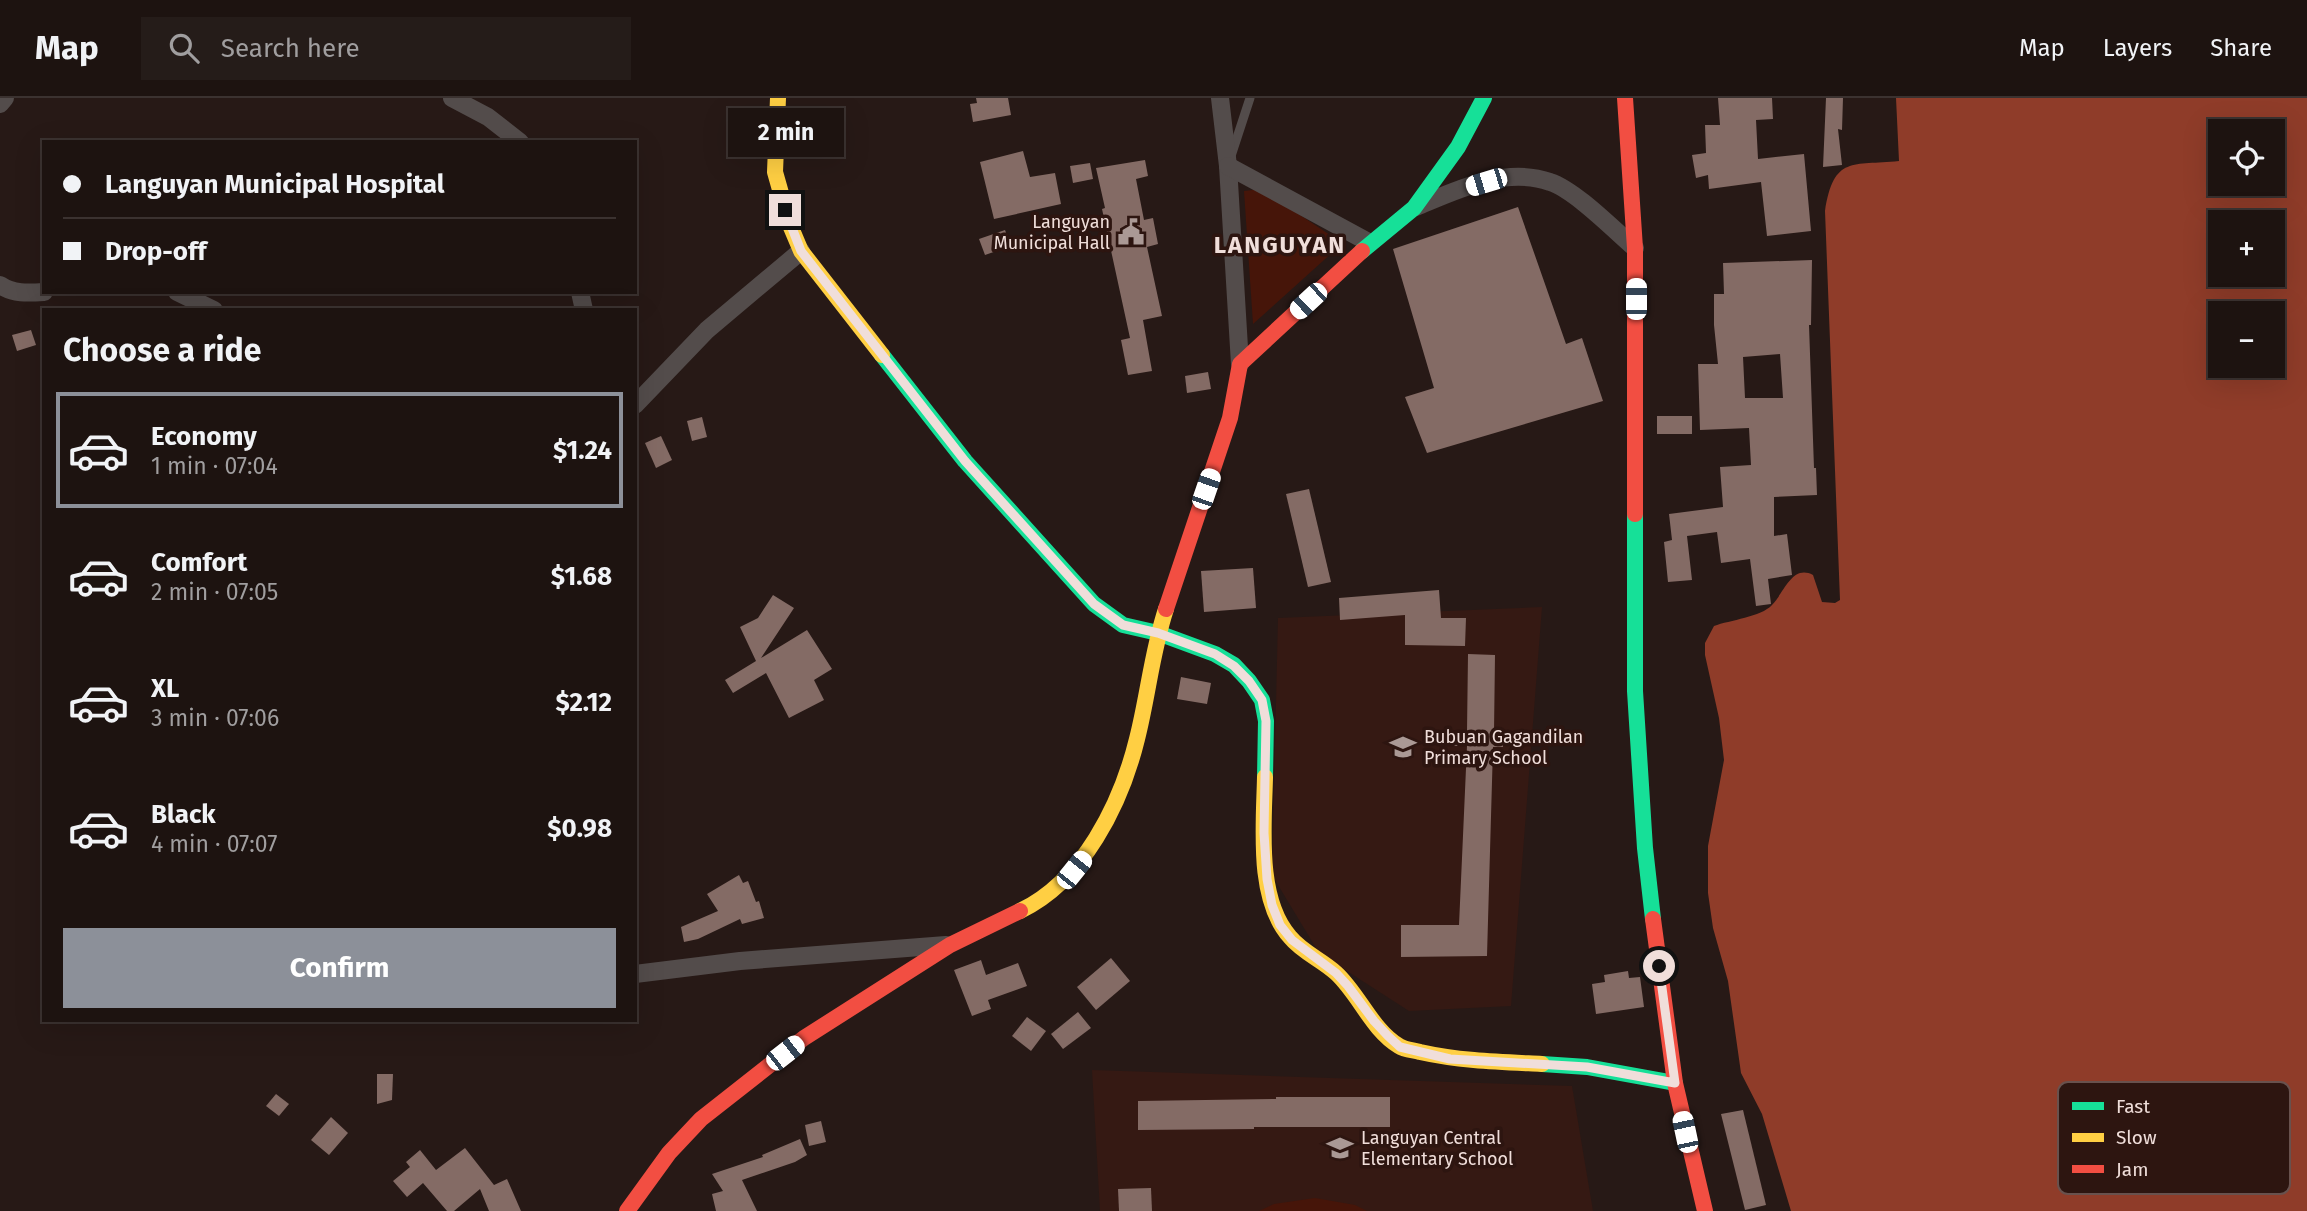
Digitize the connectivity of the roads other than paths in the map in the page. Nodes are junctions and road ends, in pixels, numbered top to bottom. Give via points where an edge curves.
1 (5, 98) edge
2 (452, 98) edge
3 (778, 98) edge
4 (1220, 98) edge
5 (1250, 98) edge
6 (1484, 98) edge
7 (1625, 98) edge
8 (0, 104) edge
9 (517, 140) edge
10 (1228, 166) junction
11 (1414, 208) junction
12 (1370, 243) junction
13 (1635, 248) junction
14 (801, 251) junction
15 (0, 285) edge
16 (42, 292) edge
17 (181, 294) edge
18 (210, 308) edge
19 (1240, 364) junction
20 (637, 403) edge
21 (1158, 633) junction
22 (950, 945) junction
23 (637, 974) edge
24 (1675, 1083) junction
25 (627, 1211) edge
26 (1705, 1211) edge

1 - 8 street
2 - 9 street
3 - 14 street via 775,172
4 - 10 street
5 - 10 lane
6 - 11 street via 1458,147
7 - 13 street
10 - 12 street
10 - 19 street
11 - 12 street
11 - 13 street via 1486,182 1528,177 1552,182 1573,195
12 - 19 street
13 - 24 street via 1637,746
14 - 20 street via 706,330
14 - 21 street via 965,461 1057,564 1108,616 1123,625
15 - 16 street via 23,293
17 - 18 street
19 - 21 street via 1230,418
21 - 22 street via 1127,774 1089,851 1029,908
21 - 24 street via 1234,666 1262,700 1267,743 1264,833 1272,905 1292,940 1336,973 1400,1047 1450,1059 1587,1067
22 - 23 street
22 - 25 street via 804,1038 701,1119 669,1153
24 - 26 street

